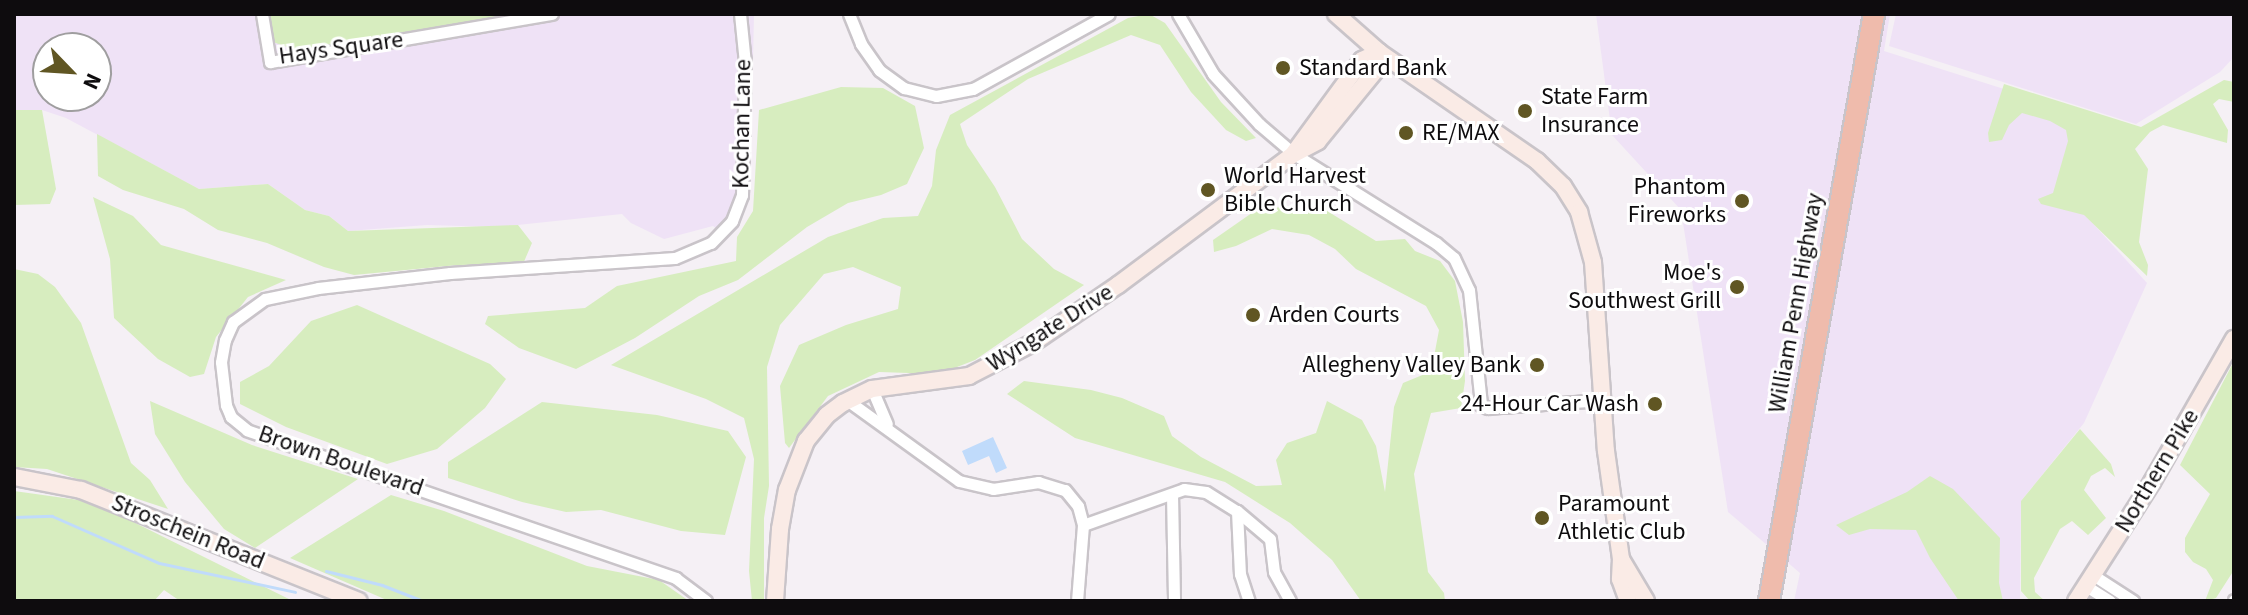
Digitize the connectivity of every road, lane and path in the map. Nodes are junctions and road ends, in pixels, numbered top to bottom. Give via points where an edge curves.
1 (262, 14) edge
2 (552, 14) edge
3 (740, 14) edge
4 (849, 14) edge
5 (1109, 14) edge
6 (1178, 14) edge
7 (1336, 14) edge
8 (1874, 14) edge
9 (1379, 52) junction
10 (1294, 154) junction
11 (725, 231) joint
12 (2234, 339) edge
13 (872, 389) junction
14 (847, 400) junction
15 (1601, 400) junction
16 (892, 431) junction
17 (14, 477) edge
18 (1172, 494) junction
19 (1237, 511) junction
20 (1083, 525) junction
21 (1621, 559) junction
22 (1632, 574) junction
23 (2089, 580) junction
24 (359, 601) edge
25 (706, 601) edge
26 (775, 601) edge
27 (1077, 601) edge
28 (1174, 601) edge
29 (1249, 601) edge
30 (1290, 601) edge
31 (1628, 601) edge
32 (1646, 601) edge
33 (1660, 601) edge
34 (1769, 601) edge
35 (2076, 601) edge
36 (2110, 601) edge
37 (2133, 601) edge

1 - 2 street, Hays Square via 270,62
3 - 11 street, Kochan Lane via 745,63 743,174 739,206
4 - 5 street via 879,70 904,88 936,96 973,89
6 - 10 street via 1224,89
7 - 9 street
8 - 34 highway, William Penn Highway
9 - 10 street, Wyngate Drive via 1376,70 1333,126
9 - 15 street via 1537,161 1575,203 1593,262
10 - 13 street, Wyngate Drive via 1118,285 1004,360 969,376
10 - 15 street via 1454,258 1471,303 1481,405
11 - 25 street, Brown Boulevard via 703,248 675,258 450,273 265,299 233,322 221,362 231,417 247,430 676,578
12 - 23 street, Northern Pike
13 - 14 street, Wyngate Drive
13 - 16 street
14 - 16 street
14 - 26 street, Wyngate Drive via 816,428 792,475 780,529
15 - 21 street
16 - 20 street via 967,484 993,489 1038,482 1057,486 1072,497
17 - 24 street, Stroschein Road via 81,490
18 - 19 street via 1198,490
18 - 20 street
18 - 28 street
19 - 29 street via 1240,574
19 - 30 street via 1270,539 1274,572
20 - 27 street
21 - 22 street
21 - 31 street via 1620,579
22 - 32 street
22 - 33 street
23 - 35 street, Northern Pike
23 - 36 street
23 - 37 street

